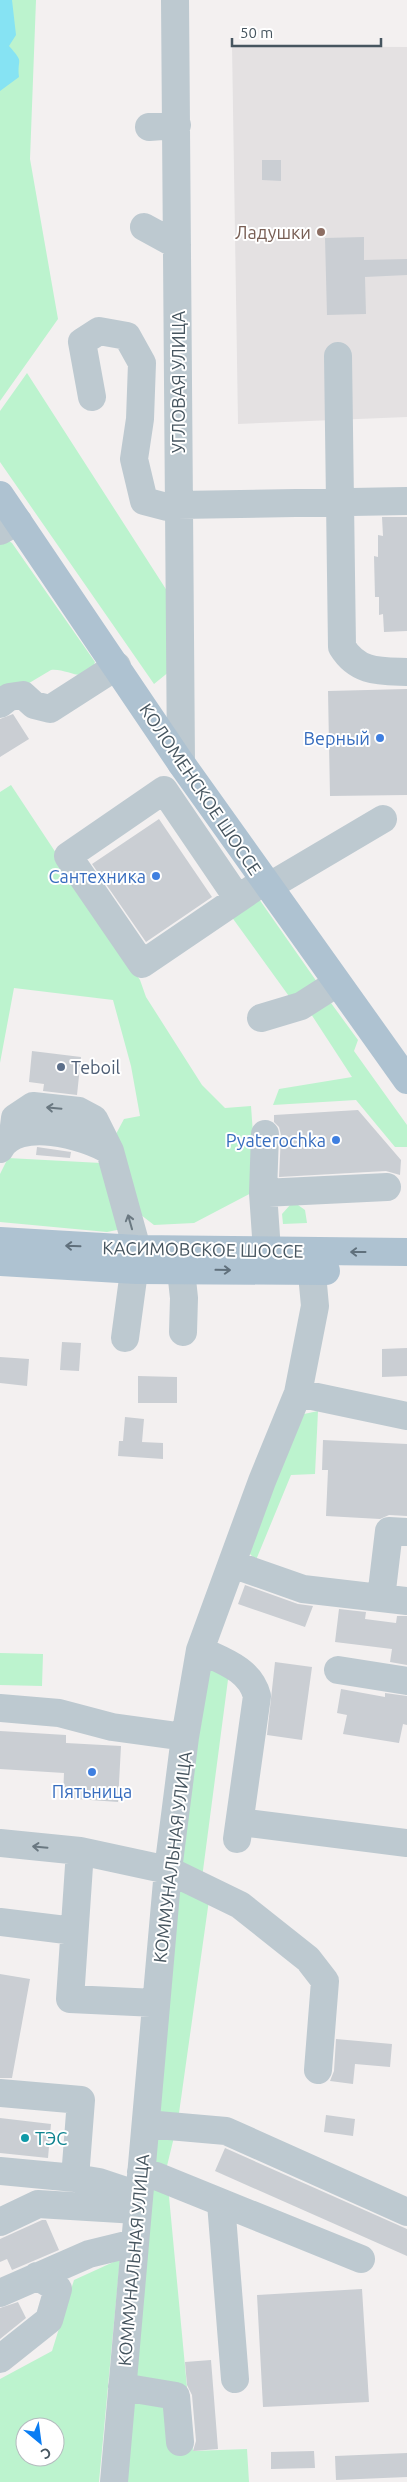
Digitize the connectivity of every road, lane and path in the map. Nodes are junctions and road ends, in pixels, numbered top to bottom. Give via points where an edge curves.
1 (175, 0) edge
2 (177, 125) junction
3 (149, 127) dead end
4 (144, 227) dead end
5 (177, 245) junction
6 (338, 356) dead end
7 (92, 397) dead end
8 (0, 495) edge
9 (407, 501) edge
10 (340, 502) junction
11 (178, 505) junction
12 (9, 526) edge
13 (117, 666) junction
14 (407, 672) edge
15 (1, 701) edge
16 (181, 763) junction
17 (383, 819) dead end
18 (266, 884) junction
19 (238, 899) junction
20 (337, 983) junction
21 (261, 1018) dead end
22 (407, 1079) edge
23 (265, 1134) dead end
24 (7, 1142) edge
25 (387, 1187) dead end
26 (263, 1193) junction
27 (0, 1241) edge
28 (267, 1251) junction
29 (407, 1252) edge
30 (137, 1259) junction
31 (310, 1261) junction
32 (0, 1262) edge
33 (181, 1270) junction
34 (407, 1270) edge
35 (182, 1332) dead end
36 (125, 1338) dead end
37 (298, 1393) junction
38 (407, 1416) edge
39 (407, 1532) edge
40 (232, 1564) junction
41 (394, 1600) edge
42 (200, 1650) junction
43 (338, 1670) dead end
44 (407, 1680) edge
45 (0, 1708) edge
46 (185, 1737) junction
47 (0, 1843) edge
48 (407, 1843) edge
49 (80, 1850) junction
50 (168, 1870) junction
51 (0, 1922) edge
52 (74, 1931) junction
53 (156, 2003) junction
54 (318, 2070) dead end
55 (0, 2093) edge
56 (146, 2124) junction
57 (0, 2171) edge
58 (76, 2178) junction
59 (139, 2192) junction
60 (221, 2203) junction
61 (407, 2212) edge
62 (0, 2222) edge
63 (134, 2243) junction
64 (361, 2259) dead end
65 (37, 2276) junction
66 (0, 2293) edge
67 (0, 2359) edge
68 (235, 2379) dead end
69 (122, 2387) junction
70 (180, 2442) dead end
71 (114, 2482) edge

1 - 2 street, УГЛОВАЯ УЛИЦА
2 - 3 street
2 - 5 street, УГЛОВАЯ УЛИЦА
4 - 5 street
5 - 11 street, УГЛОВАЯ УЛИЦА
6 - 10 street
7 - 11 street via 82,342 99,331 127,336 142,363 140,420 134,459 144,501 167,507
8 - 12 main road, КОЛОМЕНСКОЕ ШОССЕ
9 - 10 street
10 - 11 street
10 - 14 street via 342,647 364,668
11 - 16 street, УГЛОВАЯ УЛИЦА
12 - 13 main road, КОЛОМЕНСКОЕ ШОССЕ
13 - 15 street via 50,708 34,705 23,695
13 - 16 main road, КОЛОМЕНСКОЕ ШОССЕ
16 - 18 main road, КОЛОМЕНСКОЕ ШОССЕ
17 - 18 street
18 - 19 street
18 - 20 main road, КОЛОМЕНСКОЕ ШОССЕ
19 - 19 street via 142,964 68,856 164,790
20 - 21 street via 301,1006
20 - 22 main road, КОЛОМЕНСКОЕ ШОССЕ
23 - 26 street
30 -> 24 street via 110,1151 97,1143 68,1134 24,1131
25 - 26 street
26 - 28 street
30 -> 27 main road, КАСИМОВСКОЕ ШОССЕ
28 - 30 main road, КАСИМОВСКОЕ ШОССЕ
28 - 31 main road, КАСИМОВСКОЕ ШОССЕ
29 -> 31 main road, КАСИМОВСКОЕ ШОССЕ
30 - 32 main road, КАСИМОВСКОЕ ШОССЕ
30 - 33 main road, КАСИМОВСКОЕ ШОССЕ
30 - 36 street
33 -> 31 main road, КАСИМОВСКОЕ ШОССЕ
31 - 34 main road, КАСИМОВСКОЕ ШОССЕ
31 - 37 street, КОММУНАЛЬНАЯ УЛИЦА via 315,1306
33 - 35 street via 184,1298
37 - 38 street
37 - 40 street, КОММУНАЛЬНАЯ УЛИЦА
39 - 41 street via 389,1531
40 - 41 street via 303,1590
40 - 42 street, КОММУНАЛЬНАЯ УЛИЦА via 226,1606
42 - 46 street, КОММУНАЛЬНАЯ УЛИЦА
42 - 48 street via 244,1674 254,1685 257,1696 239,1831
43 - 44 street
45 - 46 street via 58,1713 112,1728
46 - 50 street, КОММУНАЛЬНАЯ УЛИЦА
49 -> 47 street
49 - 50 street
49 - 52 street
50 - 53 street, КОММУНАЛЬНАЯ УЛИЦА
50 - 54 street via 240,1905 308,1959 325,1981
51 - 52 street
52 - 53 street via 70,1998
53 - 56 street, КОММУНАЛЬНАЯ УЛИЦА
55 - 58 street via 81,2100
56 - 59 street, КОММУНАЛЬНАЯ УЛИЦА
56 - 61 street via 226,2131
57 - 58 street
58 - 59 street
59 - 60 street via 156,2176
59 - 62 street via 38,2204
59 - 63 street, КОММУНАЛЬНАЯ УЛИЦА
60 - 64 street
60 - 68 street
63 - 65 street via 89,2254
63 - 69 street, КОММУНАЛЬНАЯ УЛИЦА
65 - 66 street
65 - 67 street via 58,2289 49,2320
69 - 70 street via 176,2396
69 - 71 street, КОММУНАЛЬНАЯ УЛИЦА

